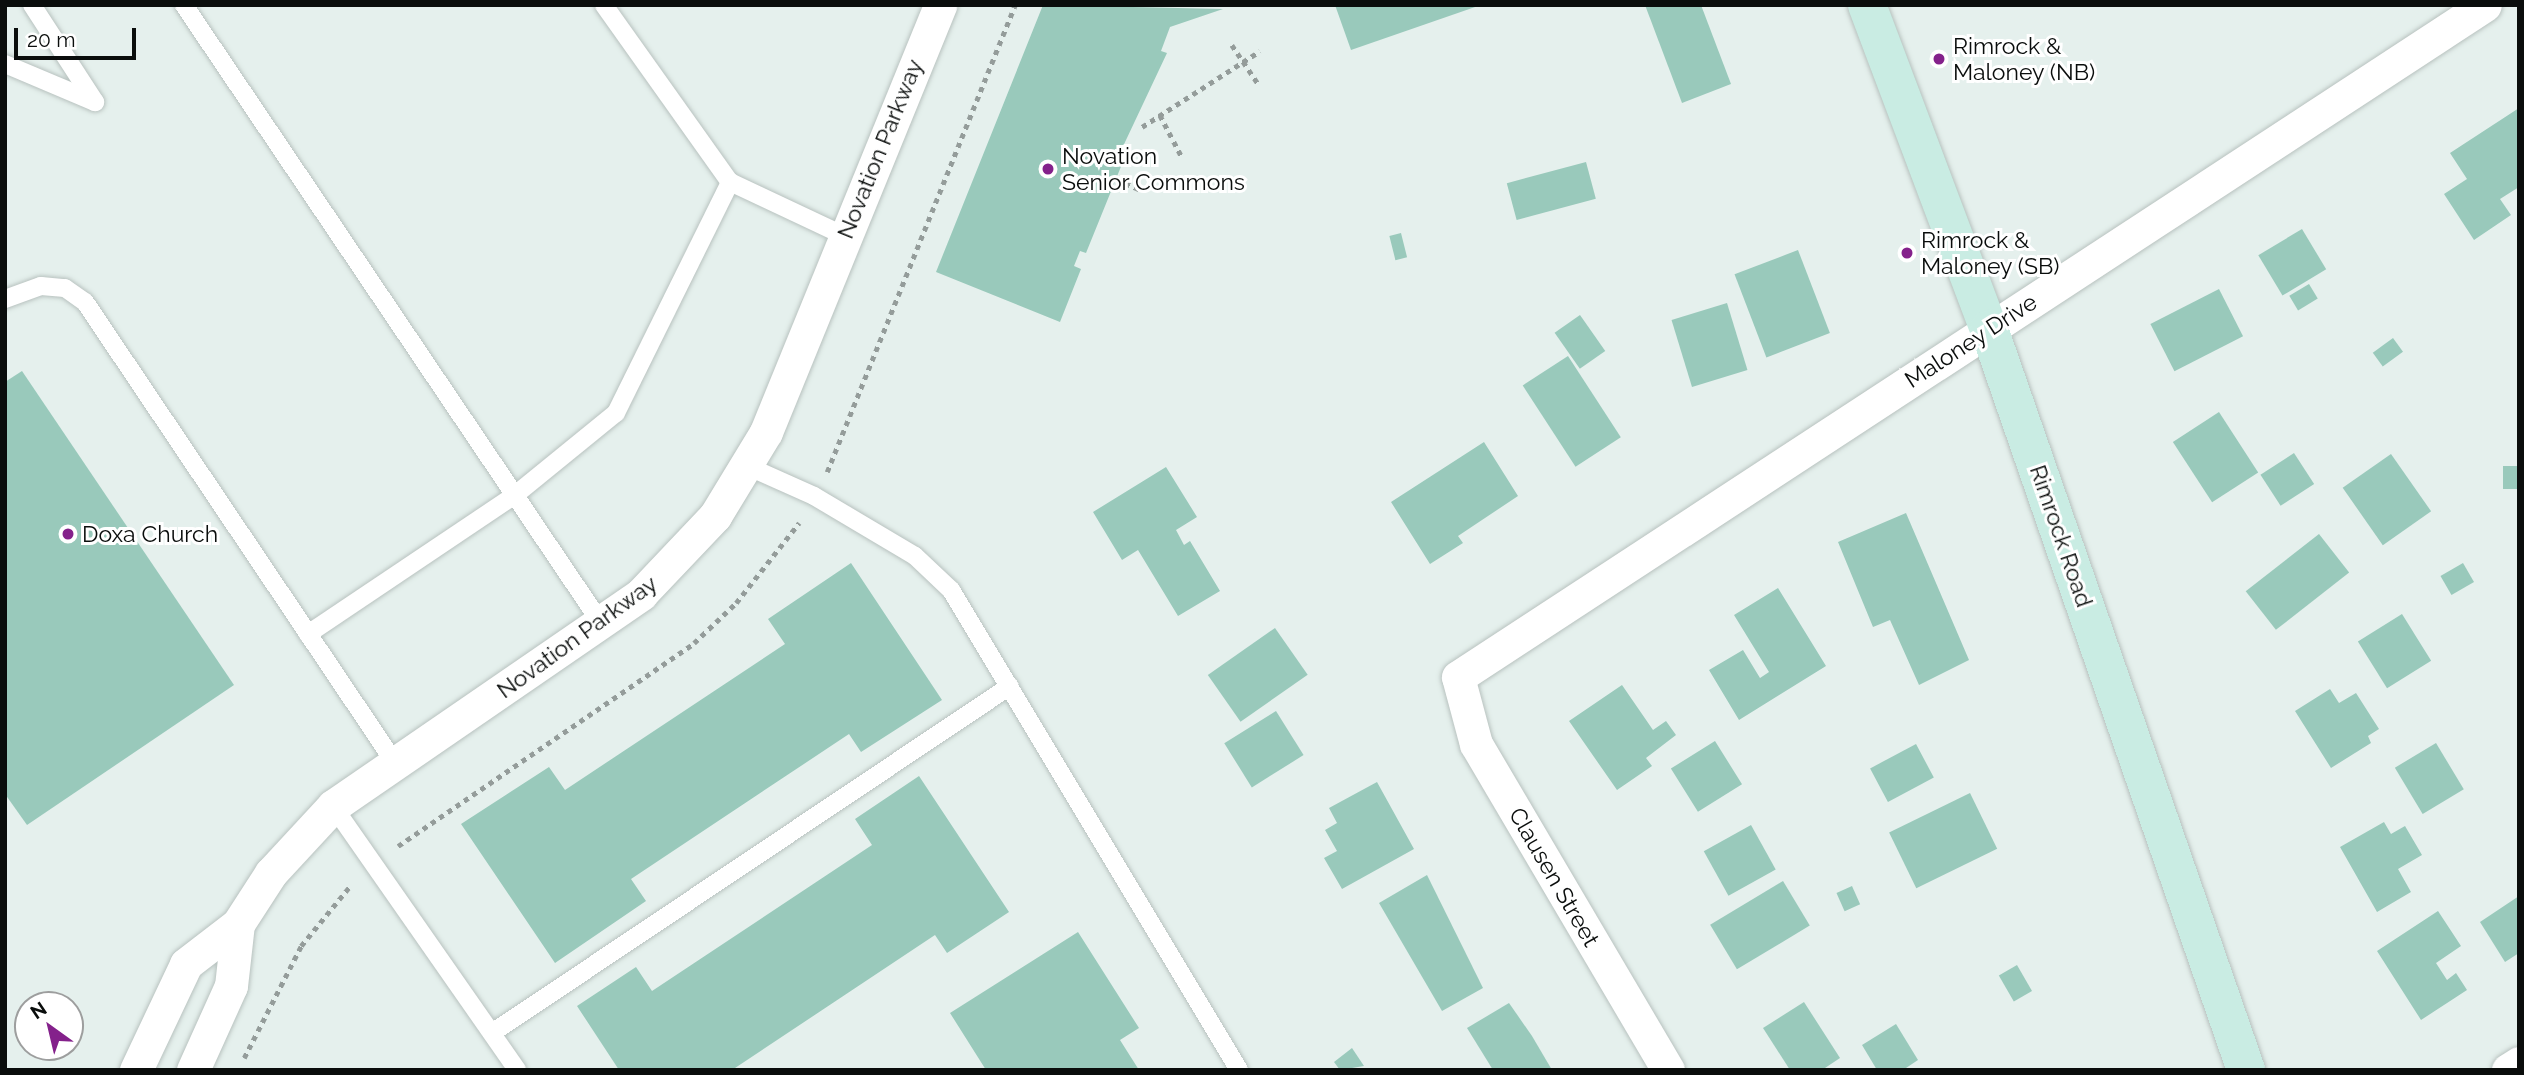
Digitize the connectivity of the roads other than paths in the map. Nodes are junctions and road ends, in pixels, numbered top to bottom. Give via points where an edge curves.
1 (32, 5) edge
2 (184, 5) edge
3 (604, 5) edge
4 (940, 5) edge
5 (1867, 5) edge
6 (2485, 5) edge
7 (5, 64) edge
8 (730, 182) junction
9 (845, 236) junction
10 (5, 299) edge
11 (1989, 329) junction
12 (747, 466) junction
13 (515, 495) junction
14 (601, 623) junction
15 (308, 634) junction
16 (1458, 677) joint
17 (1010, 686) junction
18 (395, 763) junction
19 (333, 806) junction
20 (238, 924) junction
21 (492, 1033) junction
22 (2519, 1063) edge
23 (136, 1070) edge
24 (193, 1070) edge
25 (517, 1070) edge
26 (1240, 1070) edge
27 (1668, 1070) edge
28 (2246, 1070) edge
29 (2508, 1070) edge

1 - 7 lane via 95,102
2 - 13 lane
3 - 8 lane
4 - 9 street, Novation Parkway
5 - 11 main road, Rimrock Road
6 - 11 street, Maloney Drive
8 - 9 lane
8 - 13 lane via 615,413
9 - 12 street, Novation Parkway
10 - 15 lane via 41,286 65,288 85,302
11 - 16 street, Maloney Drive
11 - 28 main road, Rimrock Road
12 - 14 street, Novation Parkway via 688,550
12 - 17 lane via 814,496 915,556 951,590
13 - 14 lane
13 - 15 lane
14 - 18 street, Novation Parkway
15 - 18 lane
16 - 27 street, Clausen Street via 1476,744
17 - 21 lane
17 - 26 lane
18 - 19 street, Novation Parkway
19 - 20 street, Novation Parkway via 278,864
19 - 21 lane
20 - 23 street, Novation Parkway via 186,964
20 - 24 street, Novation Parkway via 231,986
21 - 25 lane
22 - 29 street

